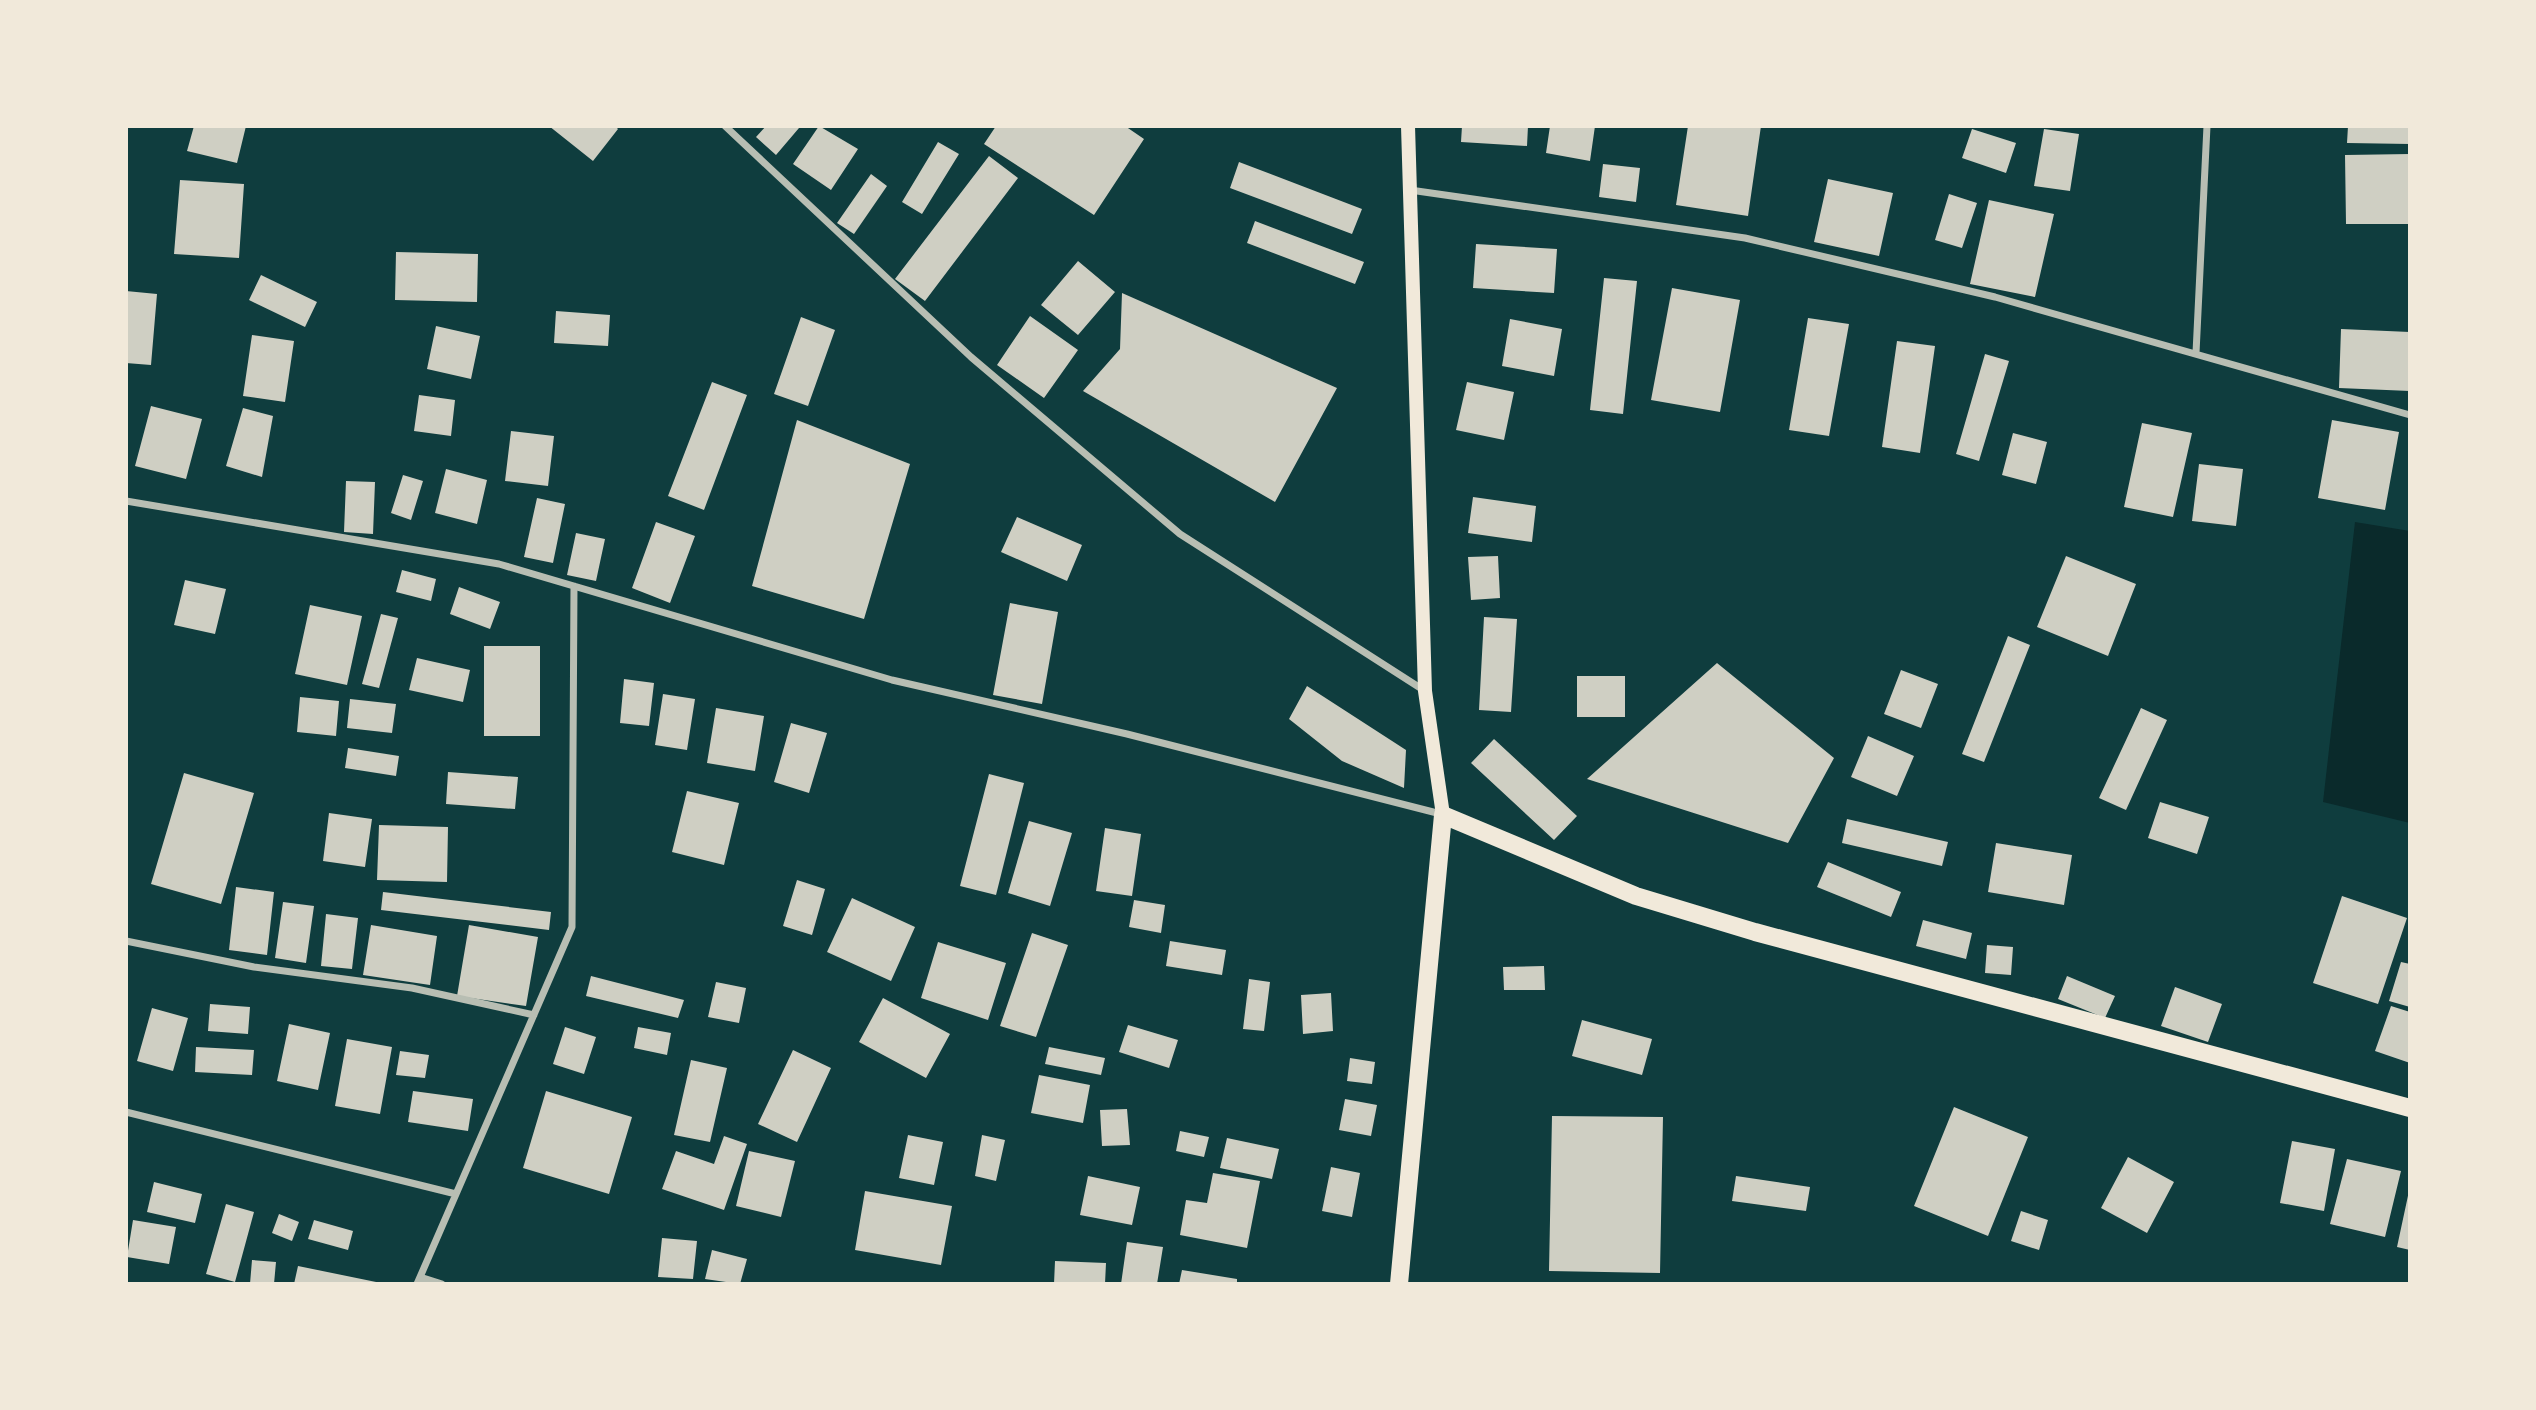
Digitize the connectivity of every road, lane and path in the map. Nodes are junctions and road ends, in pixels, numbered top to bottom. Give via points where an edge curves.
1 (725, 126) edge
2 (1408, 126) edge
3 (2207, 126) edge
4 (1410, 190) junction
5 (2196, 353) junction
6 (2410, 415) edge
7 (126, 501) edge
8 (574, 586) junction
9 (1425, 691) junction
10 (1443, 815) junction
11 (126, 941) edge
12 (534, 1015) junction
13 (2410, 1108) edge
14 (126, 1112) edge
15 (456, 1194) junction
16 (419, 1281) edge
17 (442, 1284) edge
18 (1399, 1284) edge

1 - 9 street via 971,357 1180,534
2 - 4 main road
3 - 5 street
4 - 5 street via 1745,238 1995,298
4 - 9 main road
5 - 6 street
7 - 8 street via 499,564
8 - 10 street via 892,680
8 - 12 street via 572,927
9 - 10 main road
10 - 13 main road via 1649,900
10 - 18 main road
11 - 12 street via 254,967 412,988
12 - 15 street
14 - 15 street
15 - 16 street
16 - 17 street

